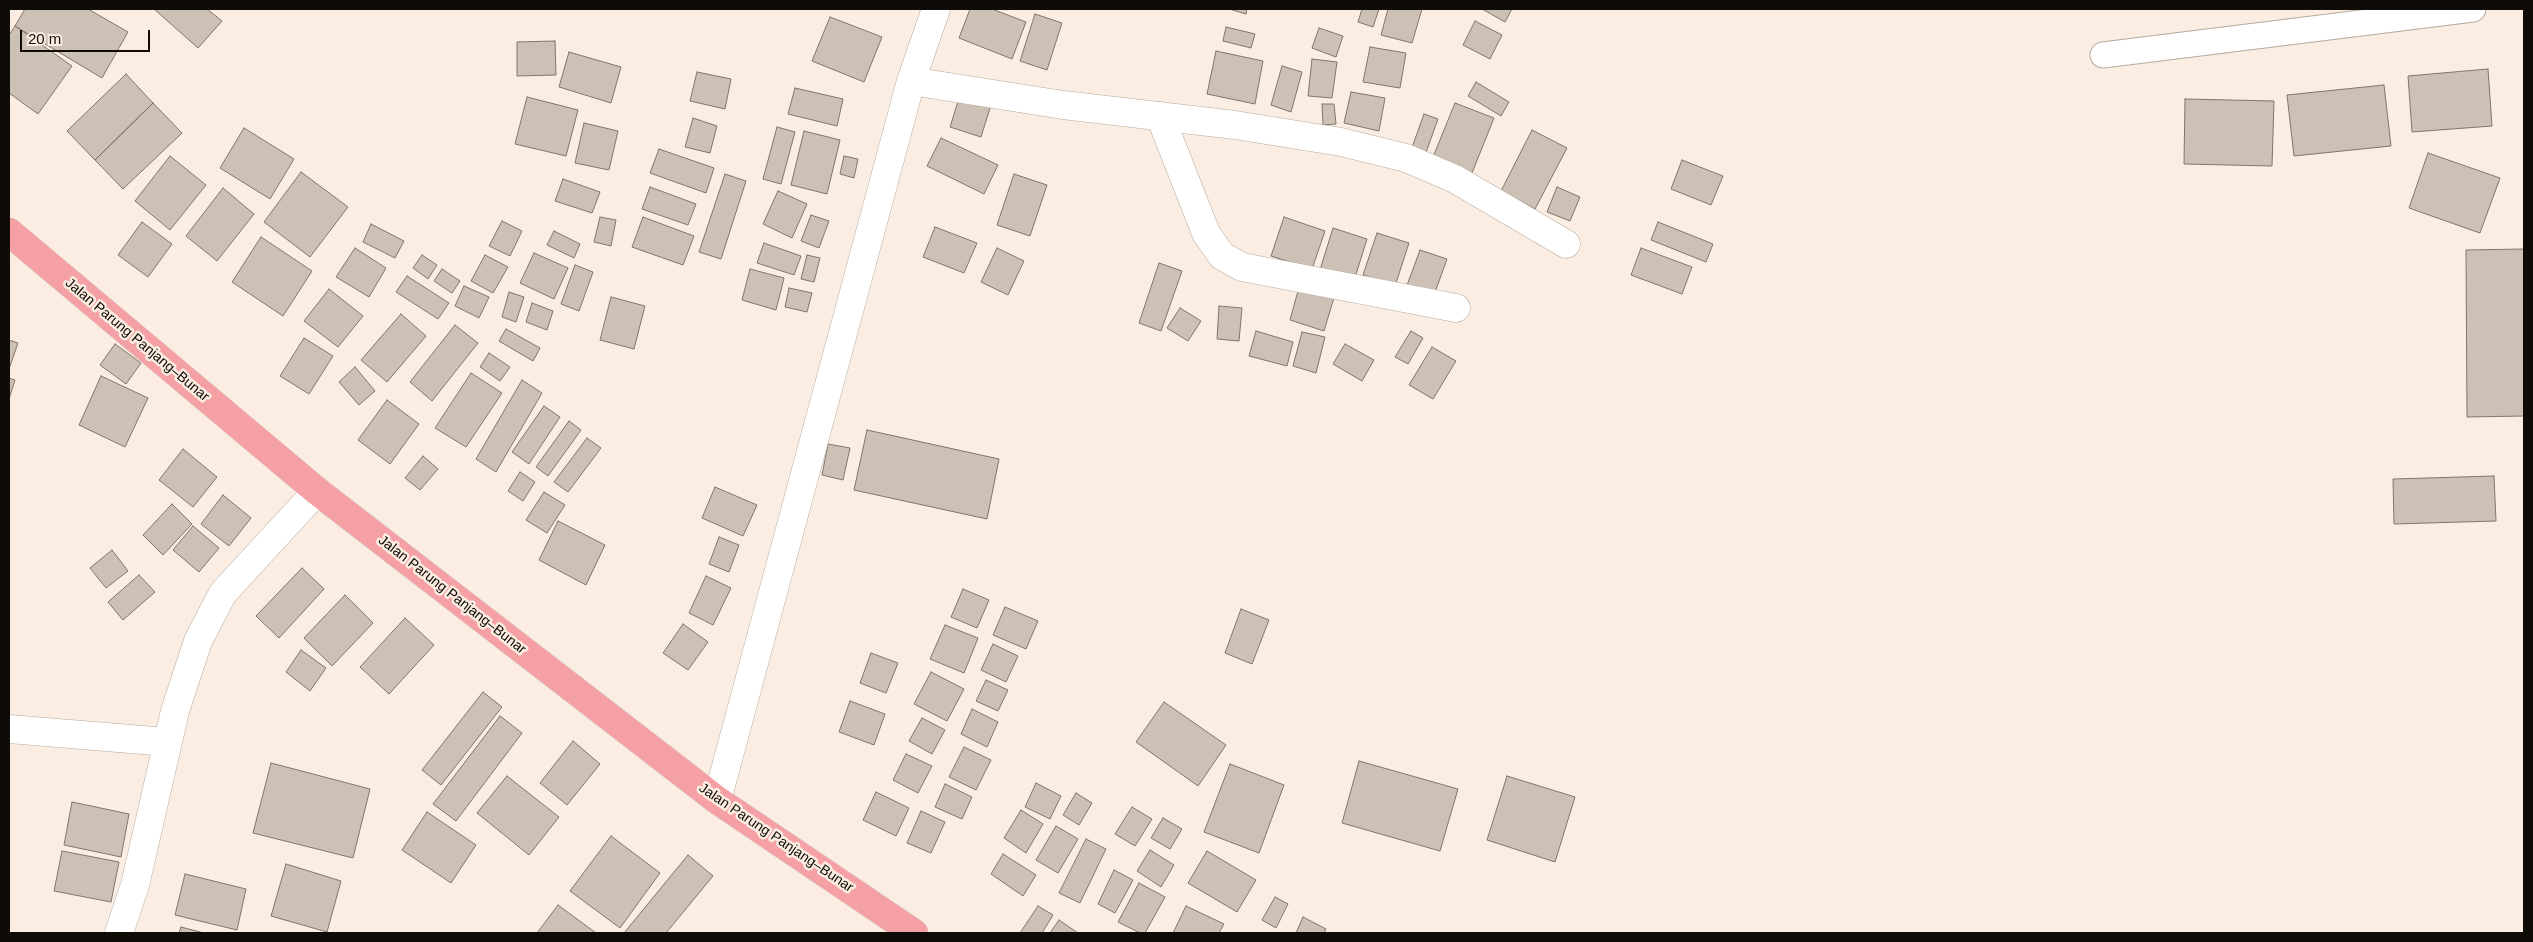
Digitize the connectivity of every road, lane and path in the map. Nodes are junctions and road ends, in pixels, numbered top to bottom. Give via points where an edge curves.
1 (936, 9) edge
2 (2474, 9) edge
3 (2104, 55) dead end
4 (911, 81) junction
5 (1160, 116) junction
6 (9, 232) edge
7 (1566, 244) dead end
8 (1456, 308) dead end
9 (317, 491) junction
10 (9, 729) edge
11 (167, 742) junction
12 (717, 800) junction
13 (119, 933) edge
14 (914, 933) edge

1 - 4 street
2 - 3 lane
4 - 5 street via 1063,106
4 - 12 street
5 - 7 street via 1342,142 1406,158 1455,179
5 - 8 street via 1206,233 1222,256 1242,267
6 - 9 main road, Jalan Parung Panjang–Bunar
9 - 11 street via 223,593 198,641
9 - 12 main road, Jalan Parung Panjang–Bunar
10 - 11 street
11 - 13 street via 135,884
12 - 14 main road, Jalan Parung Panjang–Bunar

